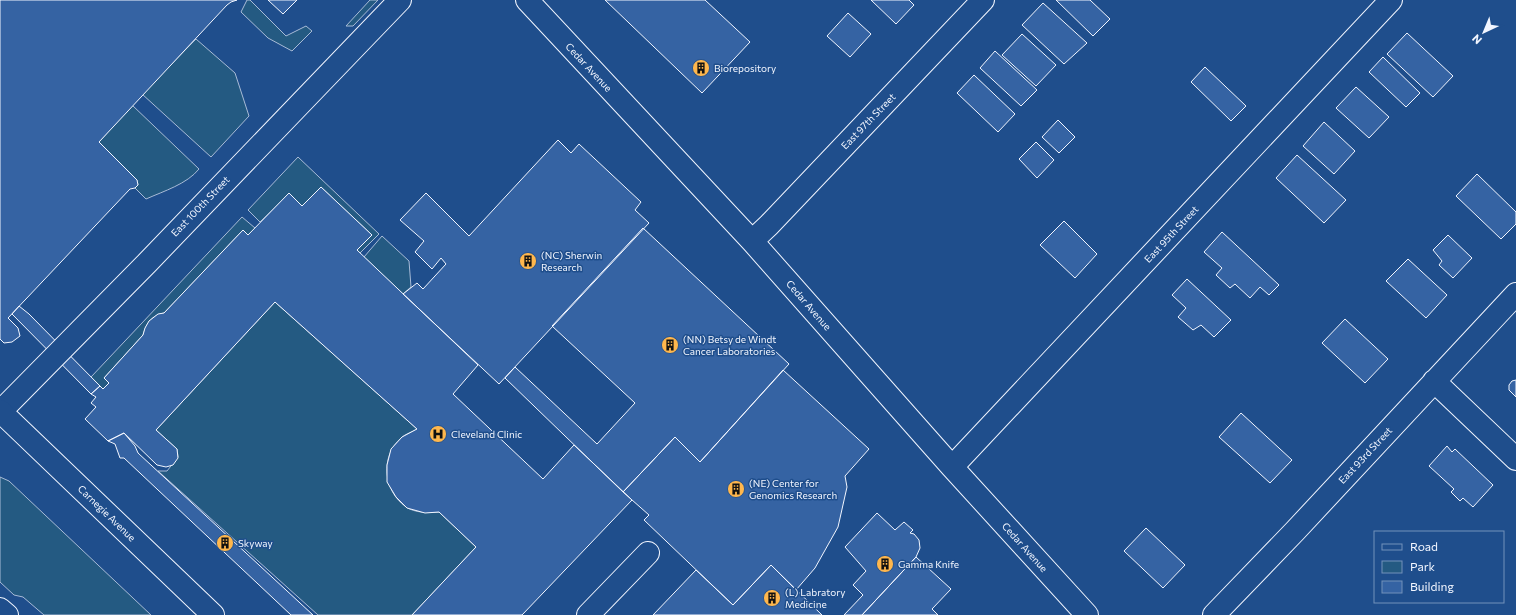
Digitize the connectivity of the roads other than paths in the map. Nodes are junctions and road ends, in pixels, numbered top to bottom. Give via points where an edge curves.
1 (400, 0) edge
2 (526, 0) edge
3 (983, 0) edge
4 (1391, 0) edge
5 (752, 241) junction
6 (1516, 294) edge
7 (1434, 381) junction
8 (0, 412) edge
9 (1516, 459) edge
10 (952, 467) junction
11 (648, 553) dead end
12 (0, 609) edge
13 (7, 615) edge
14 (213, 615) edge
15 (588, 615) edge
16 (1087, 615) edge
17 (1214, 615) edge

1 - 8 street, East 100th Street
2 - 5 street, Cedar Avenue
3 - 5 street, East 97th Street
4 - 10 street, East 95th Street
5 - 10 street, Cedar Avenue
6 - 7 street, East 93rd Street
7 - 9 street
7 - 17 street, East 93rd Street
8 - 14 street, Carnegie Avenue
10 - 16 street, Cedar Avenue
11 - 15 street
12 - 13 street

